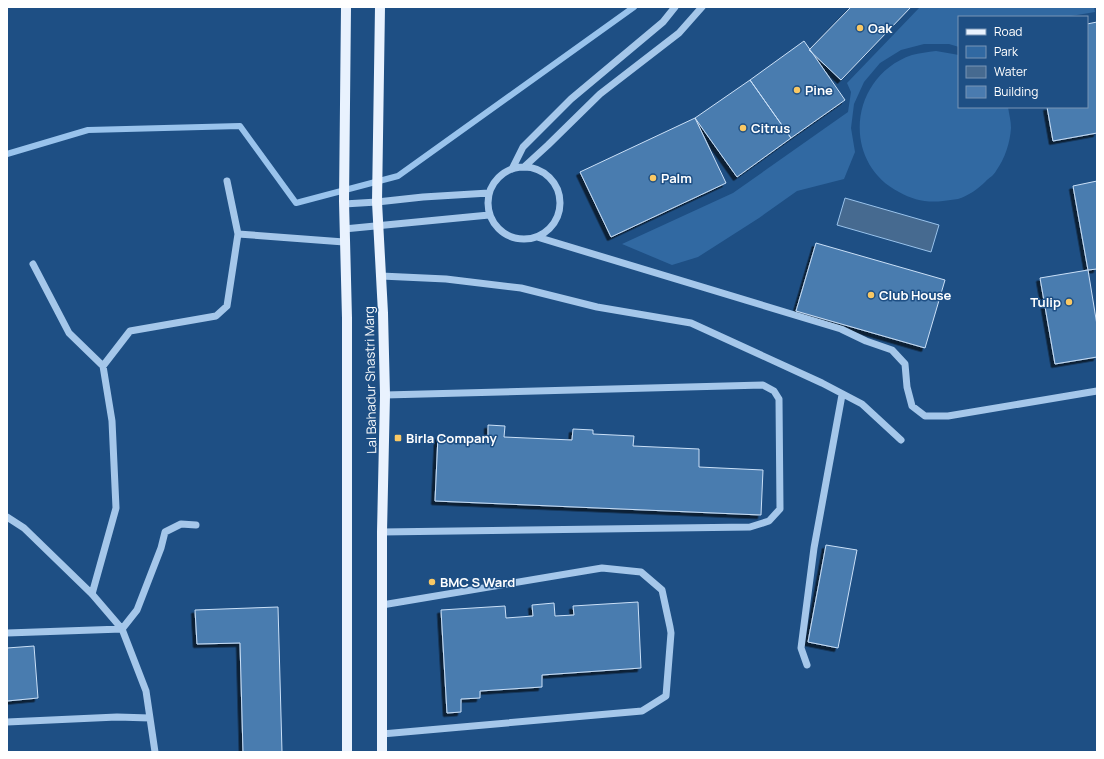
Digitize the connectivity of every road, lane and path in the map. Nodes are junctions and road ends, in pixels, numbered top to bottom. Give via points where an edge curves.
1 (346, 7) edge
2 (380, 7) edge
3 (675, 7) edge
4 (702, 7) edge
5 (524, 167) junction
6 (512, 169) junction
7 (227, 181) dead end
8 (489, 193) junction
9 (344, 202) junction
10 (377, 202) junction
11 (489, 215) junction
12 (378, 226) junction
13 (344, 229) junction
14 (238, 234) junction
15 (537, 237) junction
16 (344, 242) junction
17 (33, 264) dead end
18 (381, 276) junction
19 (103, 366) junction
20 (1097, 391) edge
21 (842, 394) junction
22 (385, 396) junction
23 (901, 440) dead end
24 (7, 517) edge
25 (196, 525) dead end
26 (382, 532) junction
27 (92, 594) junction
28 (382, 605) junction
29 (122, 629) junction
30 (7, 633) edge
31 (807, 665) dead end
32 (150, 718) junction
33 (7, 722) edge
34 (382, 734) junction
35 (155, 752) edge
36 (347, 752) edge
37 (382, 752) edge

1 - 9 main road, Lal Bahadur Shastri Marg
2 - 10 main road, Lal Bahadur Shastri Marg
3 - 6 street via 663,22 571,99 532,137 523,147
4 - 5 street via 679,33 600,94
5 - 6 street
5 - 15 street via 537,169 547,175 560,196 560,209 556,221 548,231
6 - 8 street via 494,182
7 - 14 street
8 - 10 street
8 - 11 street
9 - 10 street
9 - 13 main road, Lal Bahadur Shastri Marg
10 - 12 main road, Lal Bahadur Shastri Marg
11 - 12 street
11 - 15 street via 502,233 525,240
12 - 13 street
12 - 18 main road, Lal Bahadur Shastri Marg
13 - 16 main road, Lal Bahadur Shastri Marg
14 - 16 street
14 - 19 street via 227,306 216,316 130,331
15 - 20 street via 841,329 892,350 905,364 912,406 926,416 948,416
16 - 36 main road, Lal Bahadur Shastri Marg via 347,318
17 - 19 street via 69,333
18 - 21 street via 446,279 521,288 597,307 691,323
18 - 22 main road, Lal Bahadur Shastri Marg
19 - 27 street via 112,422 116,508
21 - 23 street via 862,404
21 - 31 street via 814,548 801,648
22 - 26 main road, Lal Bahadur Shastri Marg
22 - 26 street via 763,385 774,391 779,399 780,509 769,521 750,528
24 - 27 street via 24,528
25 - 29 street via 181,524 165,532 137,610
26 - 28 main road, Lal Bahadur Shastri Marg
27 - 29 street
28 - 34 main road, Lal Bahadur Shastri Marg
28 - 34 street via 602,568 641,572 662,590 671,634 666,696 642,711
29 - 30 street
29 - 32 street via 146,691
32 - 33 street
32 - 35 street
34 - 37 main road, Lal Bahadur Shastri Marg

